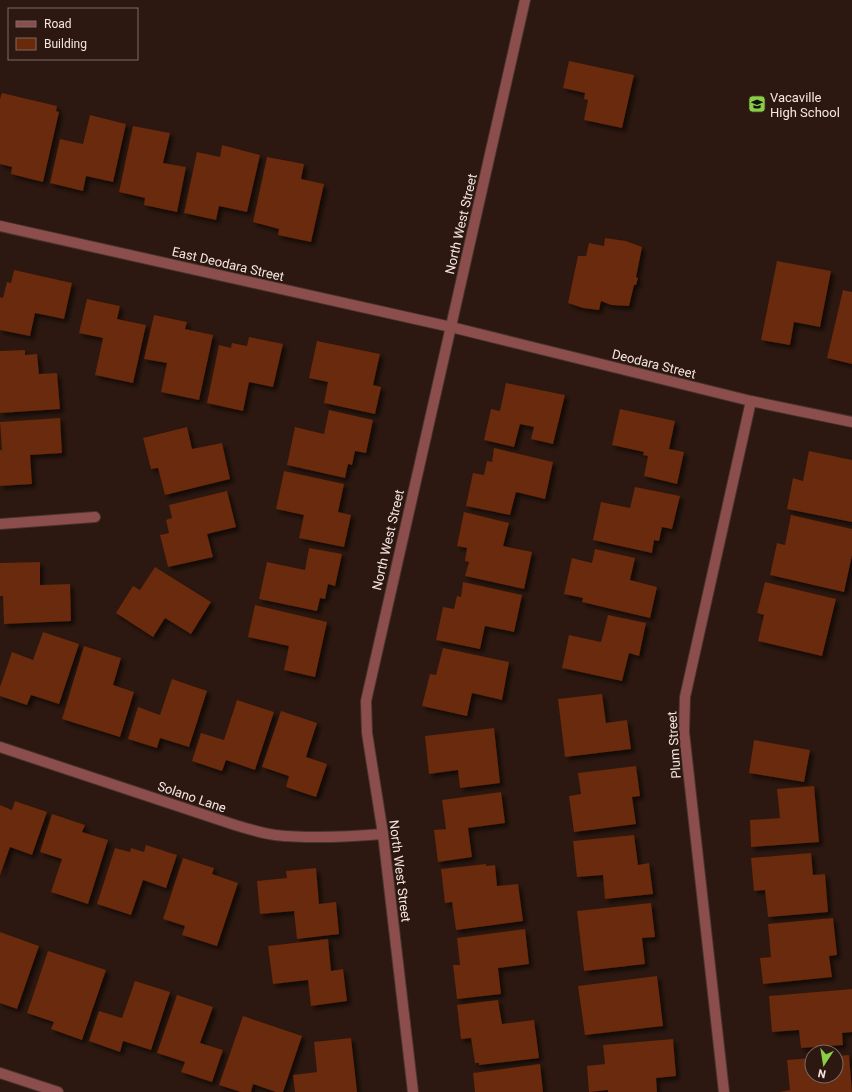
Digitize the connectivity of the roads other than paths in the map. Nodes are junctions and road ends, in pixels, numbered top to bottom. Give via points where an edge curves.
1 (525, 0) edge
2 (0, 226) edge
3 (451, 327) junction
4 (751, 402) junction
5 (852, 422) edge
6 (95, 517) dead end
7 (0, 524) edge
8 (0, 747) edge
9 (383, 834) junction
10 (0, 1073) edge
11 (58, 1092) edge
12 (413, 1092) edge
13 (724, 1092) edge

1 - 3 street, North West Street
2 - 3 street, East Deodara Street
3 - 4 street, Deodara Street
3 - 9 street, North West Street via 366,701 367,732
4 - 5 street, Deodara Street
4 - 13 street, Plum Street via 685,697 684,732
6 - 7 street
8 - 9 street, Solano Lane via 235,826 306,838
9 - 12 street, North West Street
10 - 11 street

